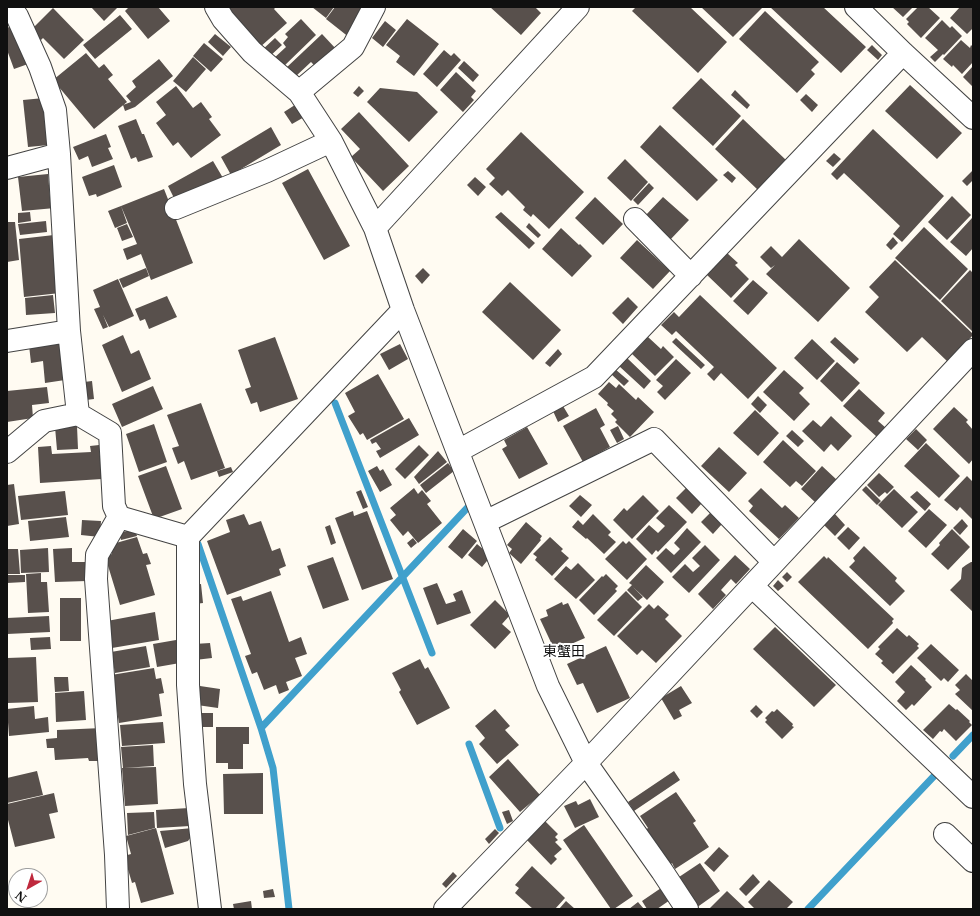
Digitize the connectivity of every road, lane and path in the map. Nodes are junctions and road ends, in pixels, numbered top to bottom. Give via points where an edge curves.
1 (216, 7) edge
2 (374, 7) edge
3 (578, 7) edge
4 (856, 7) edge
5 (19, 10) edge
6 (903, 53) junction
7 (299, 92) junction
8 (973, 118) edge
9 (331, 141) junction
10 (59, 154) junction
11 (7, 168) edge
12 (176, 208) dead end
13 (635, 219) dead end
14 (375, 228) junction
15 (691, 276) junction
16 (403, 310) junction
17 (70, 331) junction
18 (7, 341) edge
19 (973, 350) edge
20 (78, 414) junction
21 (7, 452) edge
22 (458, 452) junction
23 (120, 517) junction
24 (485, 522) junction
25 (188, 536) junction
26 (774, 562) junction
27 (752, 586) junction
28 (586, 764) junction
29 (973, 797) edge
30 (945, 834) dead end
31 (973, 861) edge
32 (450, 907) edge
33 (118, 909) edge
34 (210, 909) edge
35 (687, 909) edge

1 - 7 street via 223,19 252,52
2 - 7 street via 353,48
3 - 14 street
4 - 6 street
5 - 10 street via 55,110
6 - 8 street
6 - 15 street
7 - 9 street
9 - 12 street via 267,171
9 - 14 street
10 - 11 street
10 - 17 street
13 - 15 street
14 - 16 street
15 - 22 street via 594,377
16 - 22 street
16 - 25 street
17 - 18 street
17 - 20 street
19 - 26 street
20 - 21 street via 44,421
20 - 23 street via 110,433 114,506
22 - 24 street
23 - 25 street
23 - 33 street via 97,555 96,579 116,847
24 - 26 street via 654,439
24 - 28 street via 548,686
25 - 34 street via 188,685 195,784
26 - 27 street
27 - 28 street
27 - 29 street
28 - 32 street
28 - 35 street
30 - 31 street

